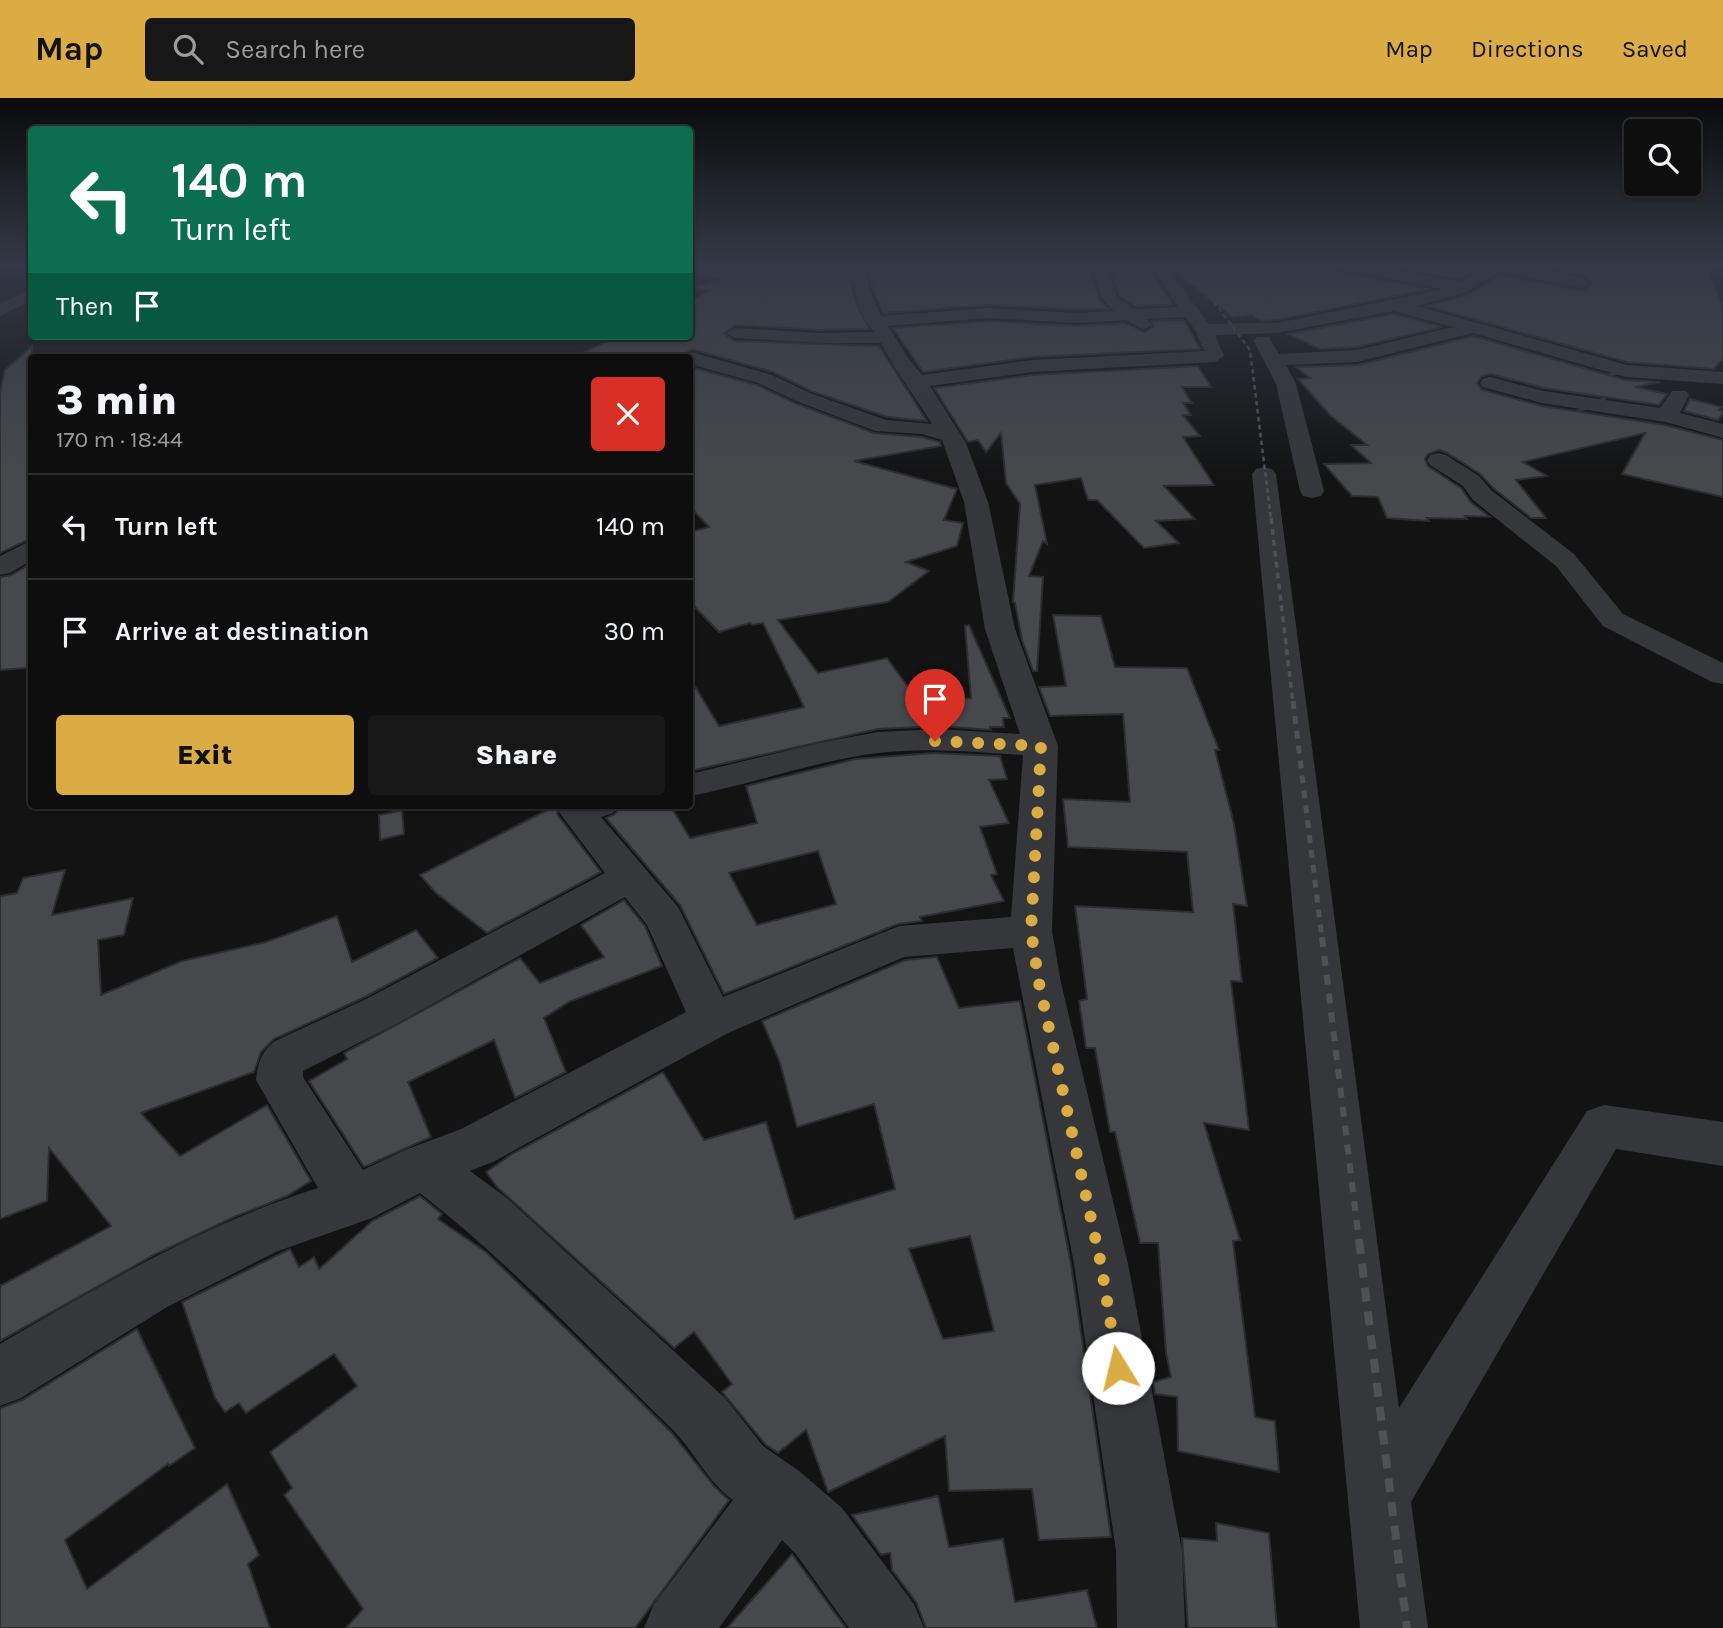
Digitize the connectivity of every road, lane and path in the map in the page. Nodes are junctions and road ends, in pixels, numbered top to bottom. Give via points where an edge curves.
1 (769, 334) edge
2 (891, 334) edge
3 (939, 334) edge
4 (1136, 334) edge
5 (1200, 334) edge
6 (1260, 334) edge
7 (1447, 334) edge
8 (1496, 334) edge
9 (1142, 339) dead end
10 (901, 351) junction
11 (693, 359) edge
12 (1272, 360) junction
13 (1637, 372) junction
14 (1723, 378) edge
15 (1490, 383) dead end
16 (1685, 388) junction
17 (1723, 396) edge
18 (1668, 416) junction
19 (1723, 431) edge
20 (950, 435) junction
21 (1438, 460) dead end
22 (1264, 474) dead end
23 (1312, 491) dead end
24 (28, 548) edge
25 (28, 550) edge
26 (0, 552) edge
27 (0, 567) edge
28 (1723, 675) edge
29 (1041, 746) junction
30 (693, 784) edge
31 (587, 809) edge
32 (631, 876) junction
33 (1031, 931) junction
34 (712, 1020) junction
35 (1723, 1144) edge
36 (423, 1166) junction
37 (354, 1201) junction
38 (0, 1377) edge
39 (777, 1493) junction
40 (1379, 1497) junction
41 (678, 1628) edge
42 (890, 1628) edge
43 (1152, 1628) edge
44 (1394, 1628) edge

1 - 10 street
2 - 10 street
3 - 10 street
4 - 9 street
5 - 10 street via 1215,356 985,370
6 - 12 street
7 - 12 street via 1357,356
8 - 13 street
10 - 20 street
11 - 20 street via 765,379 883,426
12 - 23 street via 1286,384
13 - 14 street
13 - 16 street
15 - 18 street via 1542,397
16 - 17 street
16 - 18 street via 1673,401
18 - 19 street
20 - 29 street via 976,502 1000,629
21 - 28 street via 1471,481 1482,495 1565,560 1613,620
22 - 40 street
24 - 26 street
25 - 27 street
29 - 30 street via 908,740 800,757
29 - 33 street
31 - 32 street via 577,812
32 - 34 street via 664,918
32 - 37 street via 281,1063 279,1080
33 - 34 street via 899,942
33 - 43 street via 1101,1264 1149,1551
34 - 36 street via 478,1145
35 - 40 street via 1604,1126
36 - 37 street
36 - 39 street via 491,1216 705,1420 741,1468
37 - 38 street via 253,1236 148,1289
39 - 41 street
39 - 42 street via 820,1531
40 - 44 street

